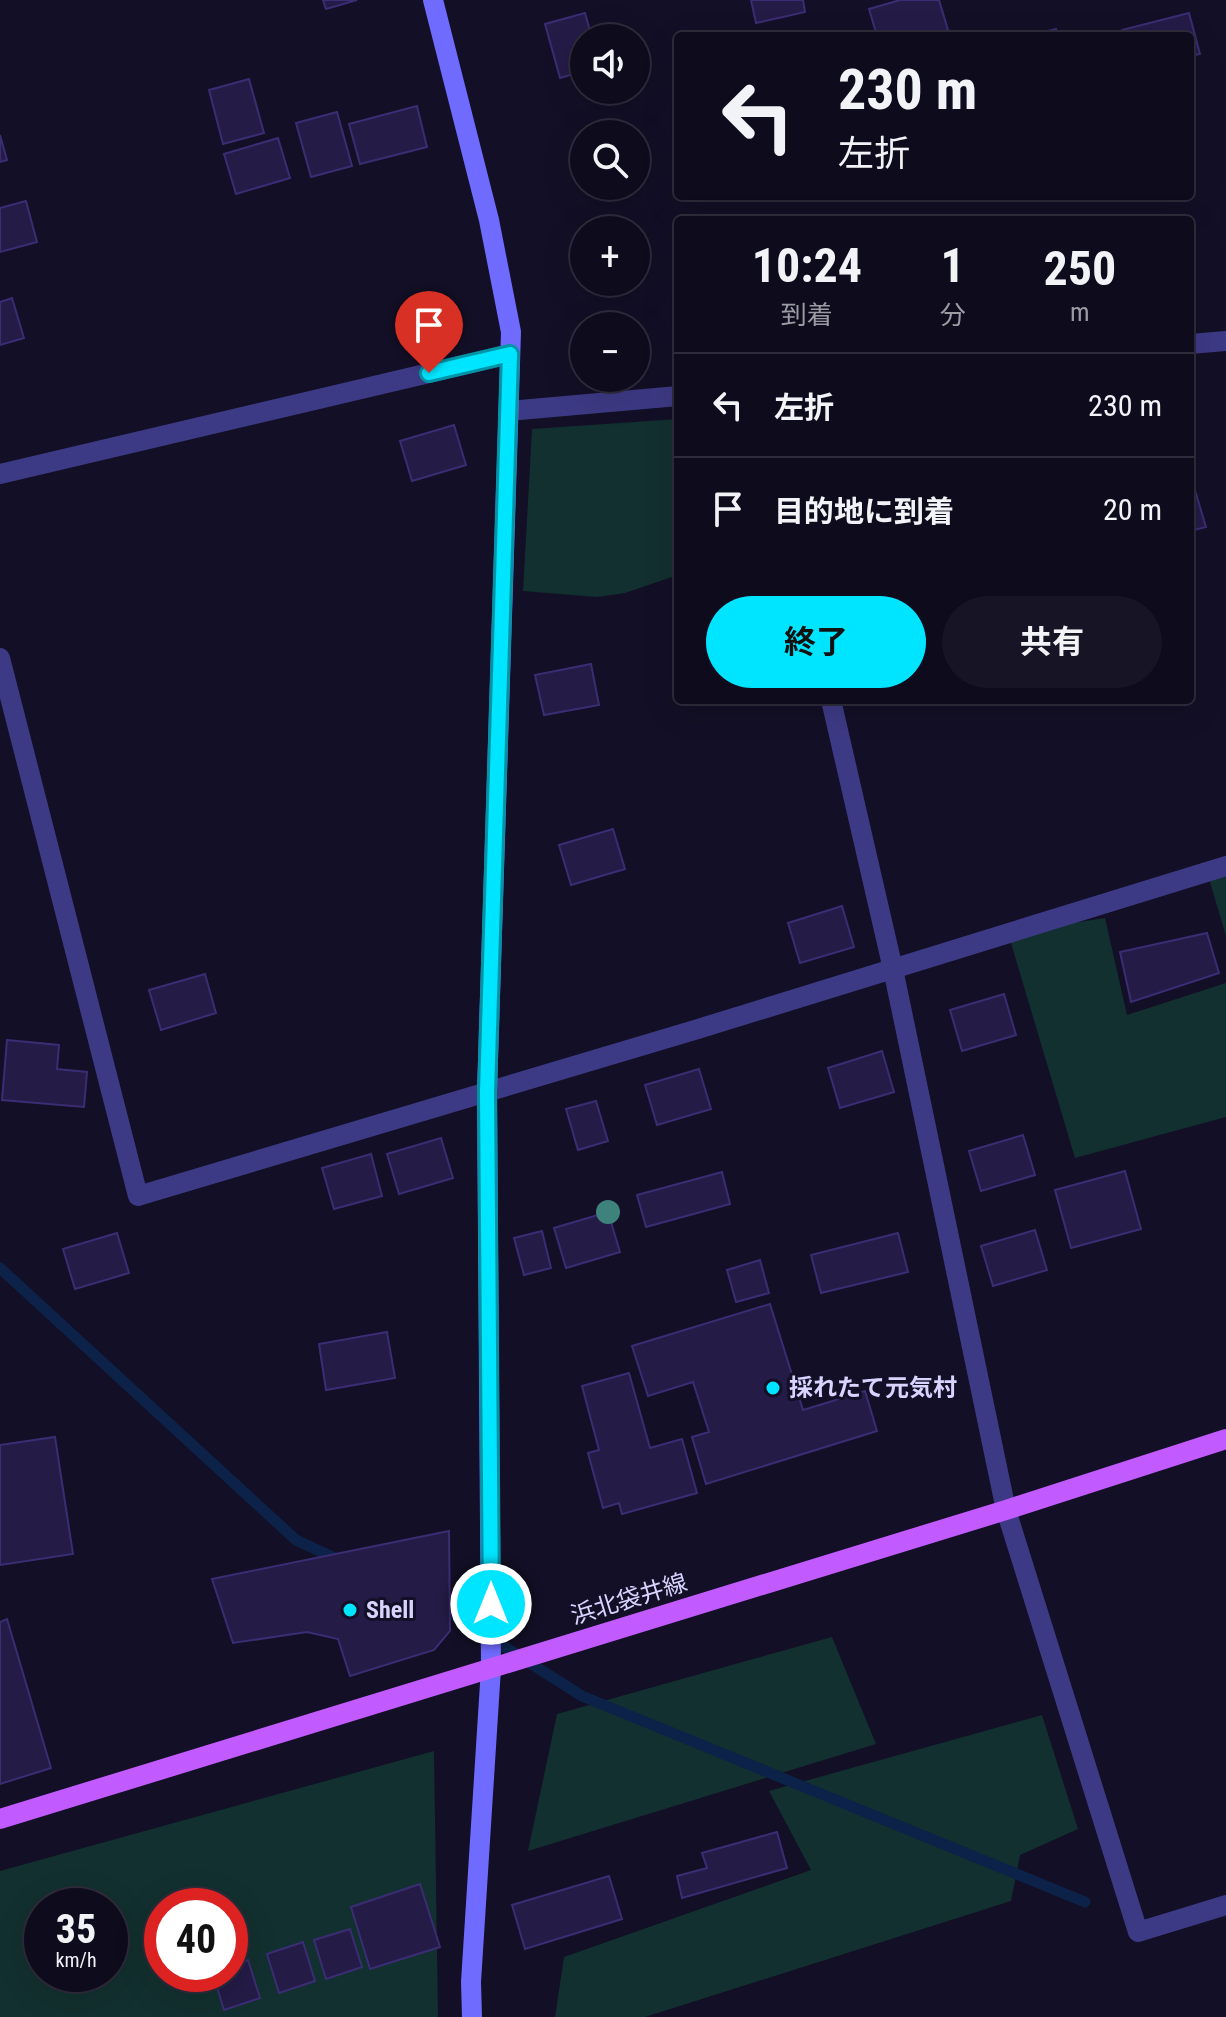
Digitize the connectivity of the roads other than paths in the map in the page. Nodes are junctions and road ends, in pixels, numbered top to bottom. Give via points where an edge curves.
1 (433, 0) edge
2 (1226, 341) edge
3 (1194, 344) edge
4 (510, 354) junction
5 (674, 396) edge
6 (508, 411) junction
7 (0, 474) edge
8 (0, 658) edge
9 (832, 704) edge
10 (1226, 866) edge
11 (893, 969) junction
12 (487, 1092) junction
13 (1226, 1439) edge
14 (1006, 1510) junction
15 (491, 1668) junction
16 (0, 1819) edge
17 (1226, 1905) edge
18 (472, 2017) edge

1 - 4 street via 489,220 511,332
2 - 3 street
4 - 6 street
4 - 7 street
5 - 6 street
6 - 12 street
8 - 12 street via 138,1196
9 - 11 street
10 - 11 street
11 - 12 street
11 - 14 street
12 - 15 street
13 - 14 main road, 浜北袋井線
14 - 15 main road, 浜北袋井線
14 - 17 street via 1138,1932
15 - 16 main road, 浜北袋井線
15 - 18 street

